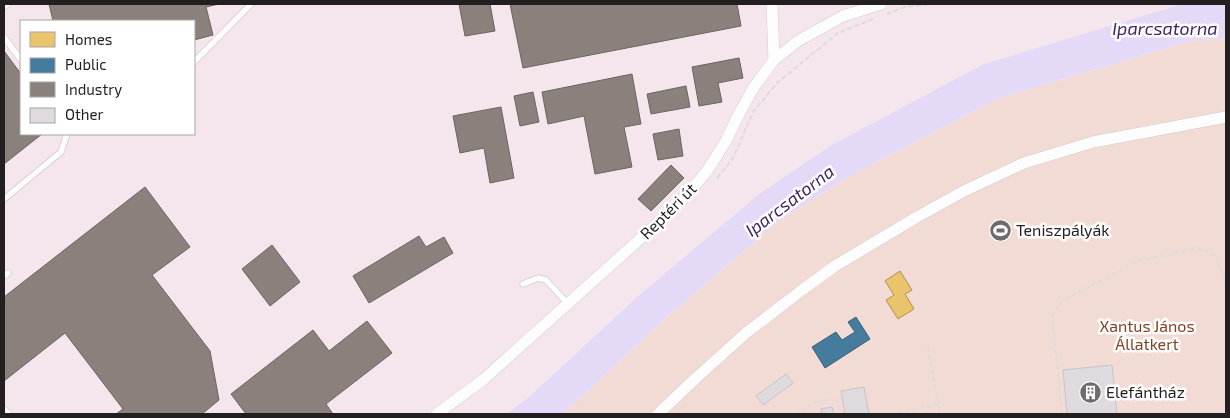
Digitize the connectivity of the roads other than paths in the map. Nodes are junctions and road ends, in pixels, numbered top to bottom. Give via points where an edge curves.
1 (8, 4) edge
2 (251, 4) edge
3 (772, 4) edge
4 (881, 4) edge
5 (4, 7) edge
6 (4, 38) edge
7 (20, 59) edge
8 (774, 60) junction
9 (195, 61) edge
10 (1226, 117) edge
11 (67, 135) edge
12 (4, 199) edge
13 (523, 284) dead end
14 (568, 304) junction
15 (4, 409) edge
16 (9, 414) edge
17 (437, 414) edge
18 (658, 414) edge

1 - 5 lane
2 - 9 lane
3 - 8 street
4 - 8 street, Reptéri út via 843,16 798,41
6 - 7 lane
8 - 14 street, Reptéri út via 754,88 707,171 686,196
10 - 18 street via 1093,142 1024,163 964,191 835,266 802,290 746,333
11 - 12 lane via 61,152
13 - 14 lane via 538,278 546,280
14 - 17 street, Reptéri út via 484,378
15 - 16 lane

